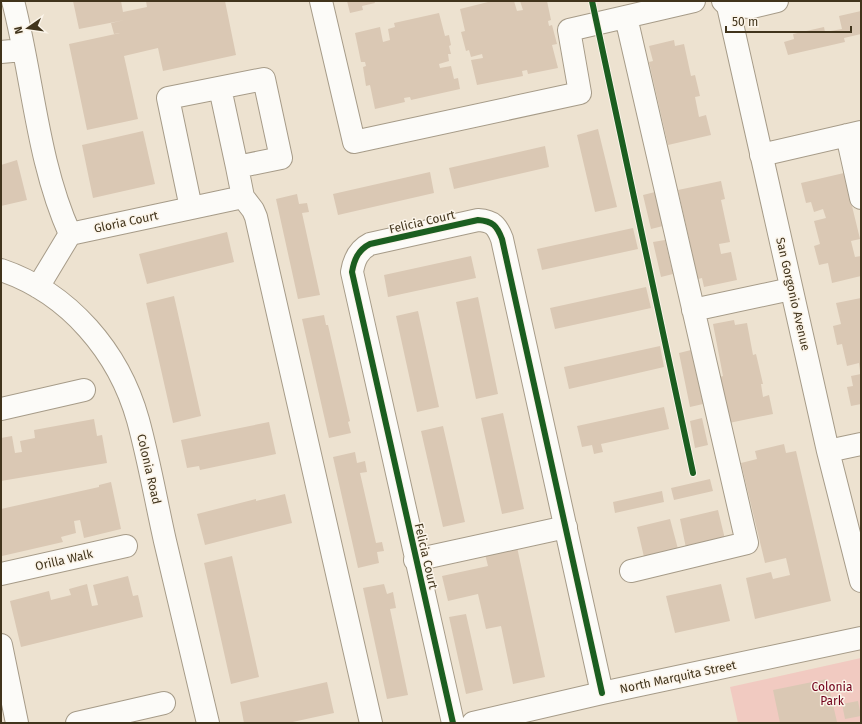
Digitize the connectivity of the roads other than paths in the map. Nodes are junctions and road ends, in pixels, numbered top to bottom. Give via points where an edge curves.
1 (13, 1) edge
2 (321, 1) edge
3 (694, 1) edge
4 (777, 1) edge
5 (725, 3) edge
6 (626, 17) junction
7 (23, 50) junction
8 (1, 52) edge
9 (220, 88) junction
10 (854, 133) edge
11 (761, 155) junction
12 (237, 167) junction
13 (243, 197) junction
14 (861, 198) edge
15 (191, 208) junction
16 (70, 234) junction
17 (1, 270) edge
18 (38, 287) junction
19 (791, 289) junction
20 (693, 310) junction
21 (84, 390) dead end
22 (1, 409) edge
23 (861, 444) edge
24 (828, 451) junction
25 (566, 527) junction
26 (126, 546) dead end
27 (416, 560) junction
28 (631, 571) dead end
29 (1, 574) edge
30 (861, 581) edge
31 (861, 638) edge
32 (1, 645) edge
33 (602, 693) junction
34 (164, 703) dead end
35 (17, 723) edge
36 (77, 723) edge
37 (208, 723) edge
38 (371, 723) edge
39 (453, 723) edge
40 (473, 723) edge

1 - 7 street
2 - 6 street via 354,142 580,94 568,30
3 - 6 street
4 - 5 street via 752,7
5 - 11 street, San Gorgonio Avenue
6 - 20 street
7 - 8 street
7 - 16 street via 42,144 60,213
9 - 12 street
9 - 12 street via 264,79 278,144 281,158
9 - 15 street via 168,98
10 - 11 street
10 - 14 street
11 - 19 street, San Gorgonio Avenue
12 - 13 street
13 - 15 street, Gloria Court
13 - 38 street via 256,217
15 - 16 street, Gloria Court
16 - 18 street
17 - 18 street, Colonia Road
18 - 37 street, Colonia Road via 58,300 92,333 112,360 126,388 138,420
19 - 20 street
19 - 24 street, San Gorgonio Avenue
20 - 28 street via 747,543
21 - 22 street
23 - 24 street
24 - 30 street, San Gorgonio Avenue
25 - 27 street
25 - 27 street, Felicia Court via 502,239 493,224 478,220 370,244 359,252 353,261 352,272
25 - 33 street, Felicia Court
26 - 29 street, Orilla Walk
27 - 39 street, Felicia Court
31 - 33 street, North Marquita Street
32 - 35 street
33 - 40 street, North Marquita Street
34 - 36 street

